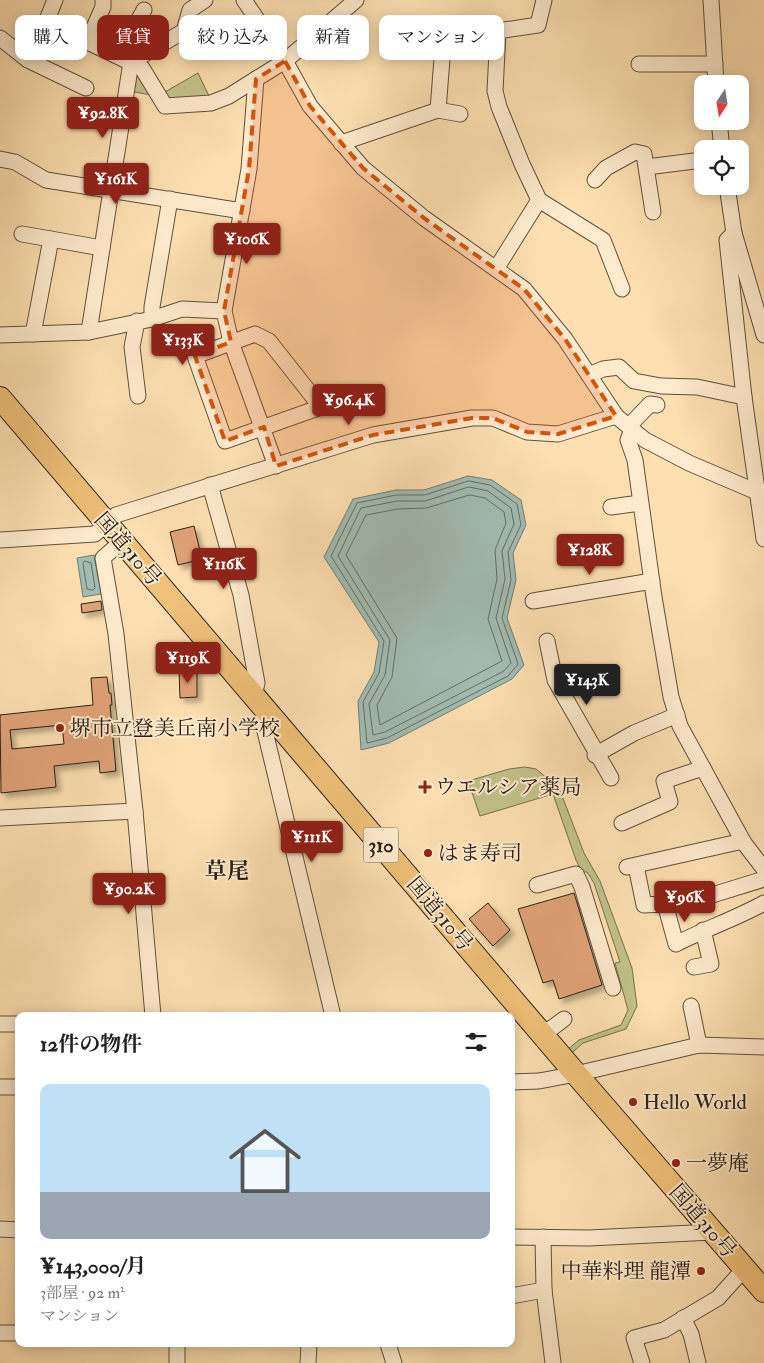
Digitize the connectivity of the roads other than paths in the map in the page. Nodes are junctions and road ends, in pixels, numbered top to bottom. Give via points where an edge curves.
1 (55, 0) edge
2 (103, 0) edge
3 (205, 0) edge
4 (244, 0) edge
5 (356, 0) edge
6 (544, 0) edge
7 (711, 0) edge
8 (144, 10) dead end
9 (49, 15) edge
10 (142, 15) edge
11 (0, 38) edge
12 (169, 38) edge
13 (88, 41) joint
14 (97, 45) edge
15 (15, 50) edge
16 (28, 60) edge
17 (125, 60) edge
18 (127, 60) edge
19 (442, 60) edge
20 (285, 61) junction
21 (639, 64) dead end
22 (715, 64) junction
23 (716, 75) edge
24 (256, 79) junction
25 (86, 88) dead end
26 (438, 110) junction
27 (460, 114) dead end
28 (341, 143) junction
29 (0, 159) edge
30 (694, 161) edge
31 (647, 167) junction
32 (595, 180) dead end
33 (112, 189) junction
34 (728, 195) edge
35 (170, 199) junction
36 (539, 200) junction
37 (242, 210) junction
38 (653, 212) dead end
39 (734, 233) junction
40 (22, 234) dead end
41 (51, 239) junction
42 (102, 248) junction
43 (496, 269) junction
44 (622, 289) dead end
45 (224, 311) junction
46 (152, 319) junction
47 (137, 321) junction
48 (763, 331) edge
49 (89, 332) junction
50 (33, 334) junction
51 (0, 335) edge
52 (230, 342) junction
53 (589, 375) junction
54 (138, 396) dead end
55 (744, 397) junction
56 (0, 398) edge
57 (657, 405) dead end
58 (616, 416) junction
59 (264, 427) junction
60 (630, 428) junction
61 (276, 466) junction
62 (210, 485) junction
63 (760, 494) edge
64 (640, 503) junction
65 (611, 507) dead end
66 (106, 524) junction
67 (764, 539) edge
68 (0, 540) edge
69 (121, 542) junction
70 (652, 581) junction
71 (532, 600) dead end
72 (547, 641) dead end
73 (260, 703) junction
74 (677, 715) junction
75 (595, 755) junction
76 (703, 768) junction
77 (610, 778) dead end
78 (135, 811) junction
79 (0, 818) edge
80 (622, 823) dead end
81 (743, 840) junction
82 (764, 869) edge
83 (764, 879) edge
84 (537, 885) dead end
85 (709, 896) dead end
86 (764, 902) edge
87 (703, 930) junction
88 (694, 968) dead end
89 (613, 988) dead end
90 (691, 1006) dead end
91 (153, 1012) edge
92 (332, 1012) edge
93 (564, 1019) dead end
94 (527, 1023) edge
95 (0, 1024) edge
96 (15, 1024) edge
97 (699, 1045) junction
98 (764, 1047) edge
99 (576, 1074) junction
100 (515, 1082) edge
101 (0, 1087) edge
102 (15, 1087) edge
103 (0, 1229) edge
104 (15, 1230) edge
105 (713, 1232) junction
106 (515, 1237) edge
107 (543, 1238) junction
108 (744, 1268) junction
109 (544, 1290) junction
110 (764, 1291) edge
111 (515, 1295) edge
112 (683, 1318) junction
113 (0, 1333) edge
114 (15, 1333) edge
115 (177, 1347) edge
116 (309, 1347) edge
117 (389, 1347) edge
118 (177, 1363) edge
119 (308, 1363) edge
120 (394, 1363) edge
121 (553, 1363) edge
122 (642, 1363) edge
123 (698, 1363) edge

1 - 9 street
2 - 13 street
3 - 12 street via 190,10 184,31
4 - 20 street
5 - 20 street
6 - 36 street via 538,25 498,31 495,91
7 - 22 street
8 - 10 street
11 - 15 street
13 - 14 street
16 - 25 street
17 - 33 street
18 - 24 street via 142,68 165,106 211,103
19 - 26 street
20 - 24 street
20 - 28 street via 310,106
21 - 22 street
22 - 23 street
24 - 37 street via 249,169
26 - 27 street
26 - 28 street
28 - 43 street via 363,168 424,218
29 - 33 street via 15,162 46,180
30 - 31 street
31 - 32 street via 644,154 635,152 606,168
31 - 38 street
33 - 35 street
33 - 42 street
34 - 39 street
35 - 37 street
35 - 46 street
36 - 43 street
36 - 44 street via 603,240
37 - 45 street
39 - 48 street
39 - 55 street via 726,240
40 - 41 street
41 - 42 street
41 - 50 street
42 - 49 street
43 - 53 street via 524,289
45 - 46 street via 182,309
45 - 52 street
46 - 47 street
47 - 49 street
47 - 54 street via 132,347
49 - 50 street
50 - 51 street
52 - 59 street
52 - 59 street via 196,356 225,441
52 - 59 street via 255,334 270,341 321,407
53 - 55 street via 619,367 634,381 698,387
53 - 58 street
55 - 63 street
56 - 66 highway, 国道310号 / 310
57 - 60 street via 650,404
58 - 60 street
58 - 61 street via 558,434 527,432 492,418 472,418 373,435
59 - 61 street
60 - 63 street via 645,440 689,463
60 - 64 street via 628,440 635,460
61 - 62 street
62 - 66 street via 116,515
62 - 73 street via 241,595
63 - 67 street
64 - 65 street
64 - 70 street
66 - 68 street via 95,534
66 - 69 highway, 国道310号 / 310
69 - 73 highway, 国道310号 / 310
69 - 78 street via 103,558 116,634
70 - 71 street
70 - 74 street via 671,697
72 - 75 street via 555,680
73 - 92 street
73 - 94 highway, 国道310号 / 310
74 - 75 street via 634,733
74 - 76 street
75 - 77 street
76 - 80 street via 664,781 670,802
76 - 81 street
78 - 79 street
78 - 91 street
81 - 82 street
81 - 87 street via 631,867 644,905 665,904 669,947
83 - 85 street
84 - 89 street via 576,874
86 - 87 street via 736,919
87 - 88 street via 711,964
90 - 97 street
93 - 94 street via 552,1028
94 - 99 highway, 国道310号 / 310
95 - 96 street
97 - 98 street
97 - 99 street
99 - 100 street
99 - 105 highway, 国道310号 / 310
101 - 102 street
103 - 104 street
105 - 107 street
105 - 108 highway, 国道310号 / 310
106 - 107 street
107 - 109 street
108 - 110 highway, 国道310号 / 310
108 - 112 street via 718,1298
109 - 111 street
109 - 121 street
112 - 122 street via 664,1330 634,1338
112 - 123 street via 691,1334
113 - 114 street
115 - 118 street
116 - 119 street
117 - 120 street

